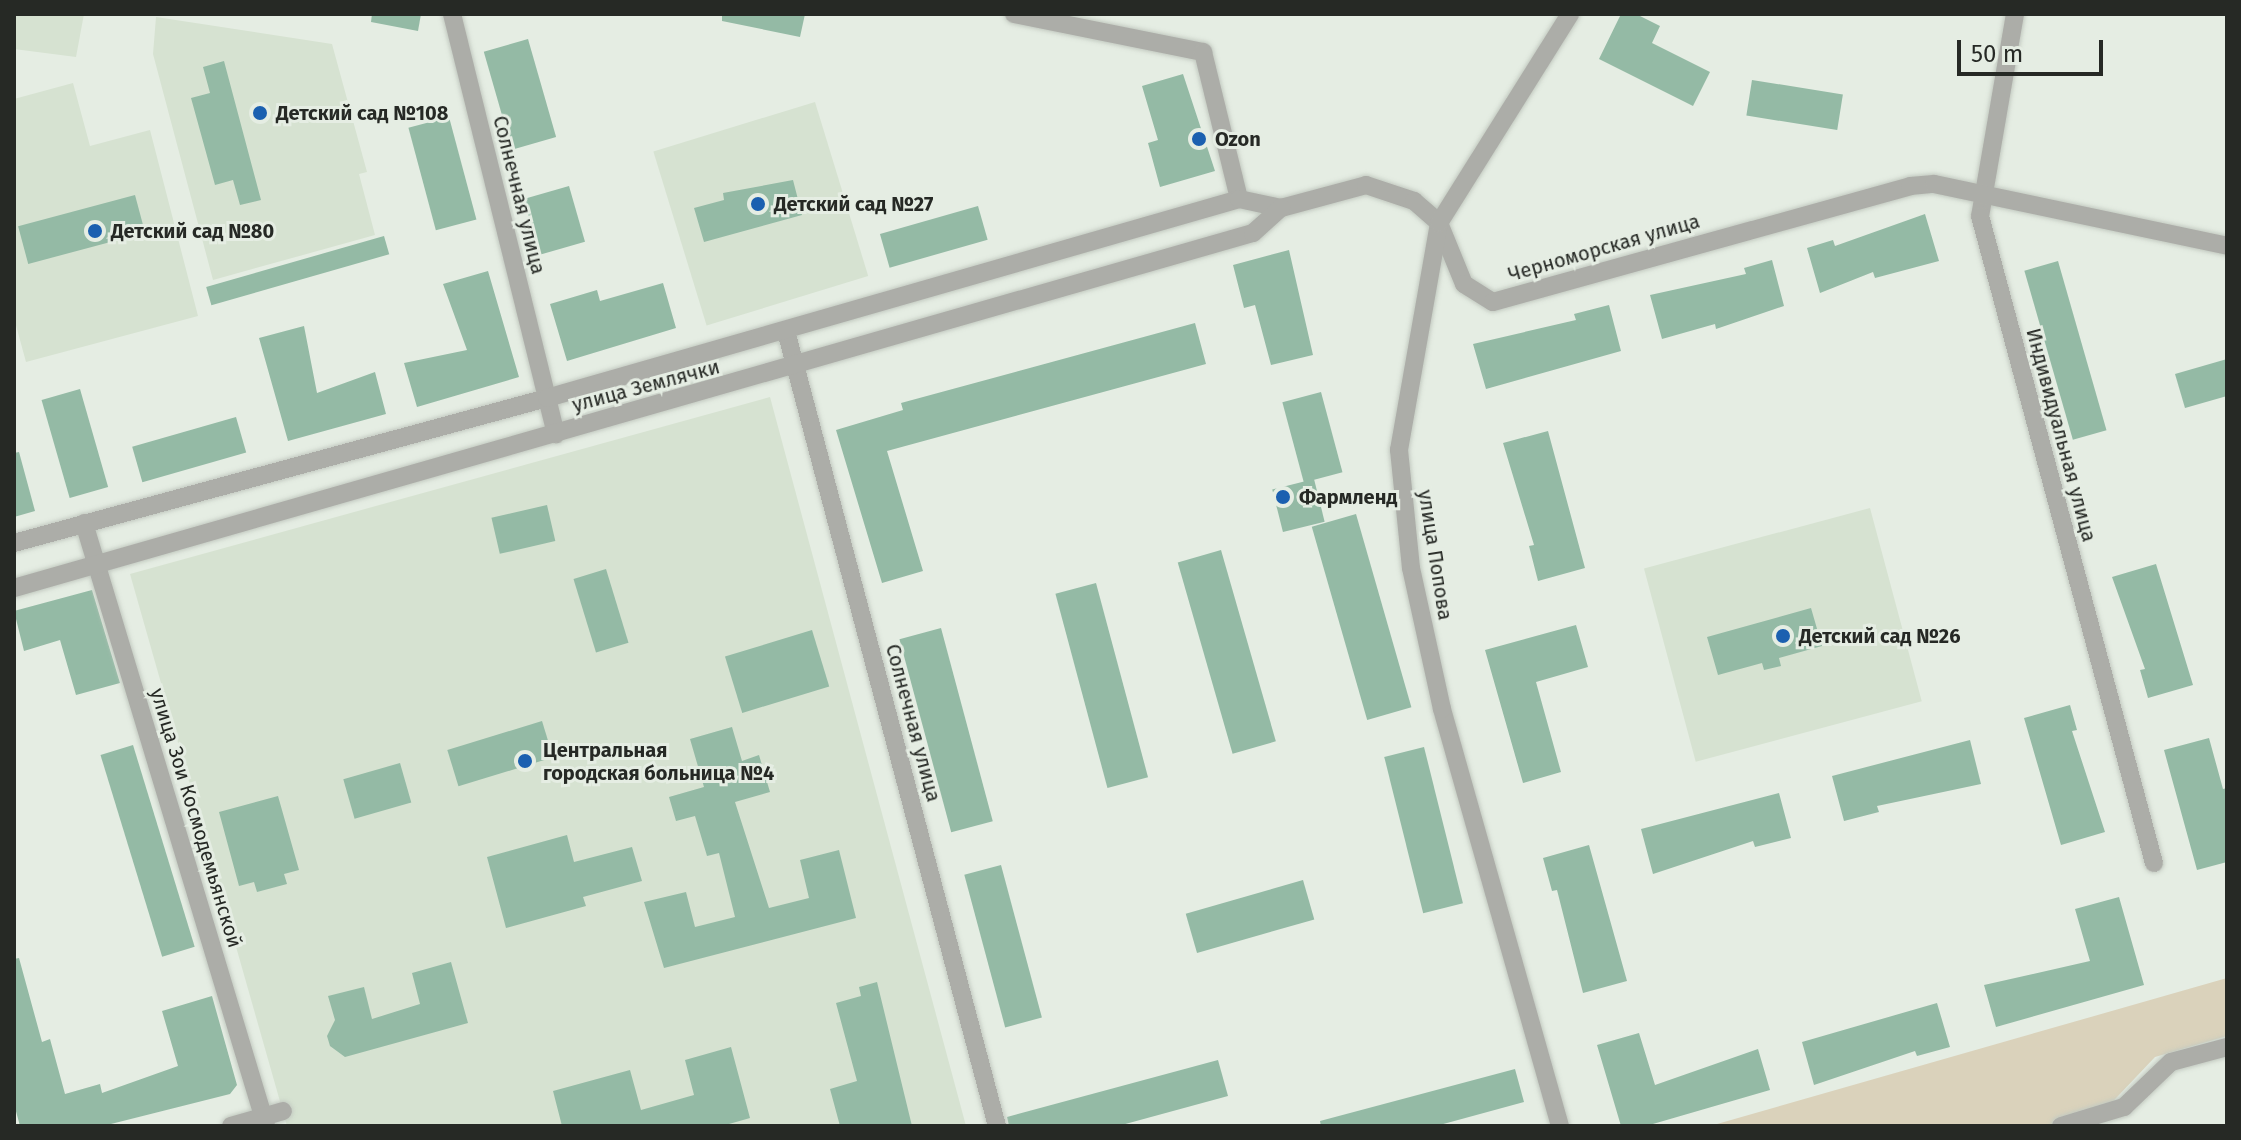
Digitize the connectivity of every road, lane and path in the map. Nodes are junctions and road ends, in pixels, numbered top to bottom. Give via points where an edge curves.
1 (452, 14) edge
2 (1014, 14) edge
3 (1570, 14) edge
4 (2015, 14) edge
5 (1981, 197) junction
6 (1239, 199) junction
7 (1281, 208) junction
8 (1439, 223) junction
9 (2227, 246) edge
10 (786, 331) junction
11 (797, 368) junction
12 (547, 398) junction
13 (556, 434) junction
14 (84, 523) junction
15 (14, 543) edge
16 (96, 563) junction
17 (14, 588) edge
18 (2154, 863) dead end
19 (2227, 1047) edge
20 (283, 1111) dead end
21 (264, 1121) edge
22 (231, 1126) edge
23 (997, 1126) edge
24 (1560, 1126) edge
25 (2061, 1126) edge

1 - 12 street, Солнечная улица
2 - 6 street via 1203,52
3 - 8 street, улица Попова
4 - 5 street, Индивидуальная улица
5 - 8 street, Черноморская улица via 1934,184 1910,186 1493,302 1464,284
5 - 9 street, Черноморская улица
5 - 18 street, Индивидуальная улица via 1993,271
6 - 7 street
6 - 10 street, улица Землячки
7 - 8 street via 1366,185 1414,201
7 - 11 street, улица Землячки via 1253,233
8 - 24 street, улица Попова via 1399,450 1411,568 1442,709
10 - 11 street, Солнечная улица
10 - 12 street, улица Землячки
11 - 13 street, улица Землячки
11 - 23 street, Солнечная улица
12 - 13 street, Солнечная улица
12 - 14 street, улица Землячки
13 - 16 street, улица Землячки
14 - 15 street, улица Землячки
14 - 16 street, улица Зои Космодемьянской
16 - 17 street, улица Землячки
16 - 21 street, улица Зои Космодемьянской
19 - 25 street via 2171,1062 2124,1107
20 - 21 street
21 - 22 street

